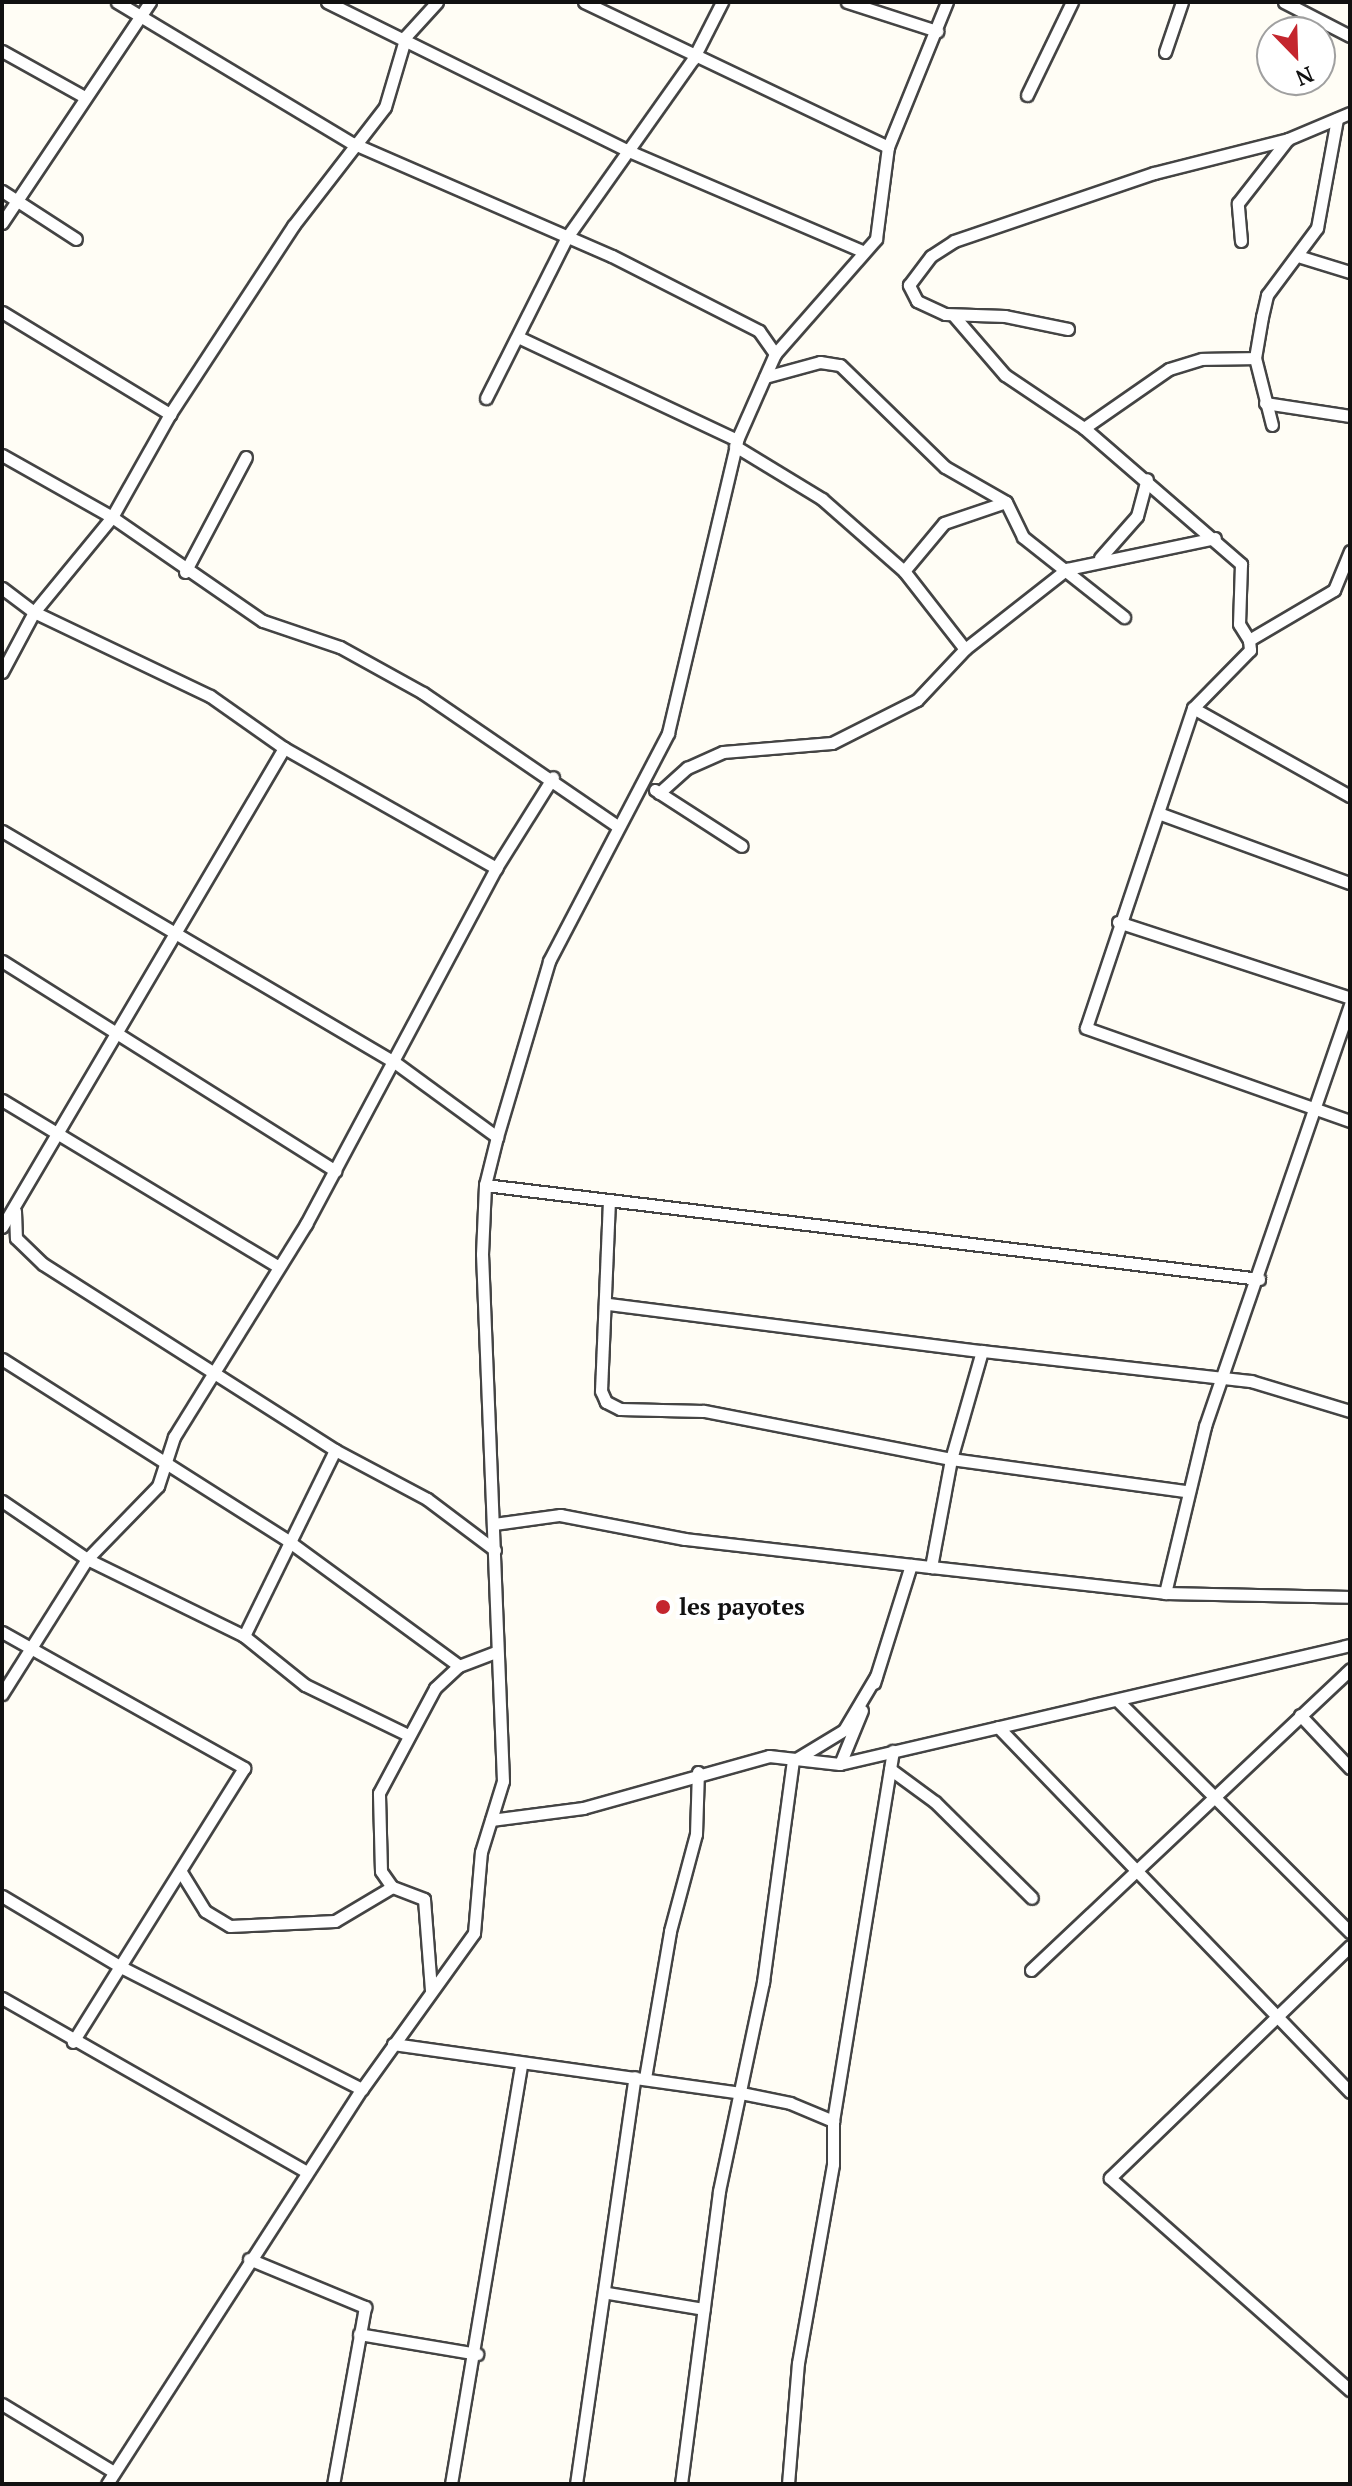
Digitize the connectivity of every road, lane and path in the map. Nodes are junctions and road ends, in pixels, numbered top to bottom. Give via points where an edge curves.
1 (117, 2) edge
2 (150, 2) edge
3 (327, 2) edge
4 (437, 2) edge
5 (584, 2) edge
6 (722, 2) edge
7 (847, 2) edge
8 (947, 2) edge
9 (1072, 2) edge
10 (1182, 2) edge
11 (1284, 2) edge
12 (144, 15) junction
13 (937, 31) junction
14 (406, 36) junction
15 (1350, 36) edge
16 (2, 51) edge
17 (1165, 52) dead end
18 (693, 59) junction
19 (1027, 95) dead end
20 (83, 96) junction
21 (1350, 113) edge
22 (1337, 119) junction
23 (1288, 139) junction
24 (352, 143) junction
25 (888, 147) junction
26 (624, 149) junction
27 (2, 191) edge
28 (17, 200) junction
29 (2, 223) edge
30 (567, 237) junction
31 (76, 239) dead end
32 (1241, 241) dead end
33 (864, 252) junction
34 (1301, 257) junction
35 (1350, 272) edge
36 (2, 312) edge
37 (954, 316) junction
38 (1068, 329) dead end
39 (518, 337) junction
40 (775, 354) junction
41 (1255, 358) junction
42 (765, 377) junction
43 (486, 398) dead end
44 (1265, 403) junction
45 (170, 414) junction
46 (1350, 416) edge
47 (1272, 425) dead end
48 (1084, 428) junction
49 (736, 443) junction
50 (2, 455) edge
51 (246, 457) dead end
52 (1147, 479) junction
53 (1006, 502) junction
54 (112, 517) junction
55 (1215, 538) junction
56 (1350, 551) edge
57 (1100, 558) junction
58 (1067, 569) junction
59 (904, 571) junction
60 (185, 572) junction
61 (2, 588) edge
62 (34, 612) junction
63 (1124, 617) dead end
64 (1249, 640) junction
65 (965, 649) junction
66 (2, 672) edge
67 (1193, 708) junction
68 (284, 748) junction
69 (553, 777) junction
70 (645, 783) junction
71 (659, 793) junction
72 (1350, 796) edge
73 (1161, 814) junction
74 (617, 826) junction
75 (2, 831) edge
76 (742, 846) dead end
77 (496, 868) junction
78 (1350, 883) edge
79 (1118, 922) junction
80 (175, 937) junction
81 (2, 961) edge
82 (1350, 1001) edge
83 (117, 1030) junction
84 (393, 1061) junction
85 (2, 1100) edge
86 (1312, 1107) junction
87 (1350, 1121) edge
88 (59, 1133) junction
89 (497, 1137) junction
90 (335, 1171) junction
91 (485, 1185) junction
92 (609, 1200) junction
93 (15, 1211) junction
94 (2, 1227) edge
95 (275, 1265) junction
96 (1259, 1279) junction
97 (608, 1304) junction
98 (982, 1351) junction
99 (2, 1359) edge
100 (214, 1374) junction
101 (1221, 1379) junction
102 (1350, 1411) edge
103 (335, 1450) junction
104 (951, 1459) junction
105 (168, 1464) junction
106 (1185, 1491) junction
107 (2, 1501) edge
108 (494, 1524) junction
109 (287, 1540) junction
110 (495, 1550) junction
111 (87, 1559) junction
112 (911, 1565) junction
113 (931, 1567) junction
114 (1165, 1593) junction
115 (1350, 1597) edge
116 (2, 1632) edge
117 (244, 1636) junction
118 (1350, 1645) edge
119 (32, 1652) junction
120 (495, 1652) junction
121 (459, 1666) junction
122 (1350, 1669) edge
123 (876, 1676) junction
124 (2, 1694) edge
125 (1119, 1702) junction
126 (1300, 1715) junction
127 (998, 1727) junction
128 (406, 1734) junction
129 (893, 1751) junction
130 (793, 1761) junction
131 (840, 1764) junction
132 (1350, 1768) edge
133 (890, 1769) junction
134 (698, 1772) junction
135 (1214, 1797) junction
136 (491, 1820) junction
137 (1138, 1869) junction
138 (181, 1872) junction
139 (392, 1887) junction
140 (2, 1896) edge
141 (1032, 1898) dead end
142 (1350, 1932) edge
143 (1350, 1946) edge
144 (123, 1968) junction
145 (1031, 1970) dead end
146 (431, 1990) junction
147 (2, 1998) edge
148 (1280, 2014) junction
149 (73, 2042) junction
150 (393, 2044) junction
151 (521, 2065) junction
152 (640, 2077) junction
153 (362, 2089) junction
154 (1350, 2092) edge
155 (741, 2093) junction
156 (833, 2121) junction
157 (307, 2172) junction
158 (249, 2259) junction
159 (608, 2293) junction
160 (704, 2309) junction
161 (359, 2334) junction
162 (477, 2354) junction
163 (1350, 2390) edge
164 (2, 2404) edge
165 (114, 2472) junction
166 (107, 2484) edge
167 (333, 2484) edge
168 (451, 2484) edge
169 (576, 2484) edge
170 (681, 2484) edge
171 (788, 2484) edge

1 - 12 street
2 - 12 street
3 - 14 street
4 - 14 street
5 - 18 street
6 - 18 street
7 - 13 street
8 - 13 street
9 - 19 street
10 - 17 street
11 - 15 street
12 - 20 street
12 - 24 street
13 - 25 street
14 - 24 street via 385,107
14 - 26 street
16 - 20 street
18 - 25 street
18 - 26 street
20 - 28 street
21 - 22 street
22 - 23 street
22 - 34 street via 1326,201
23 - 32 street via 1238,203
23 - 37 street via 1154,173 954,241 931,256 909,285 929,310
24 - 30 street
24 - 45 street
25 - 33 street via 880,227
26 - 30 street
26 - 33 street
27 - 28 street
28 - 29 street
28 - 31 street
30 - 39 street
30 - 40 street via 759,331
33 - 40 street
34 - 35 street
34 - 41 street via 1267,295
36 - 45 street
37 - 38 street via 1005,316
37 - 48 street via 1005,375
39 - 43 street
39 - 49 street
40 - 42 street
41 - 44 street
41 - 48 street via 1202,359 1169,369
42 - 49 street
42 - 53 street via 820,362 840,365 945,467
44 - 46 street
44 - 47 street
45 - 54 street
48 - 52 street
49 - 59 street via 822,499
49 - 70 street via 684,682
50 - 54 street
51 - 60 street
52 - 55 street
52 - 57 street via 1137,516
53 - 58 street via 1023,537
53 - 59 street via 944,523
54 - 60 street
54 - 62 street
55 - 57 street
55 - 64 street via 1244,571 1239,624
56 - 64 street via 1334,590
57 - 58 street
58 - 63 street
58 - 65 street
59 - 65 street
60 - 69 street via 263,621 340,647 409,685
61 - 62 street
62 - 66 street
62 - 68 street via 210,696
64 - 67 street via 1250,650
65 - 71 street via 917,700 832,743 723,752 694,763
67 - 72 street
67 - 73 street
68 - 77 street
68 - 80 street
69 - 74 street
69 - 77 street
70 - 71 street
70 - 74 street
71 - 76 street
73 - 78 street
73 - 79 street
74 - 89 street via 549,961
75 - 80 street
77 - 84 street
79 - 82 street
79 - 86 street via 1086,1028
80 - 83 street
80 - 84 street
81 - 83 street
82 - 86 street
83 - 88 street
83 - 90 street
84 - 89 street
84 - 90 street
85 - 88 street
86 - 87 street
86 - 96 street
88 - 93 street
88 - 95 street
89 - 91 street
90 - 95 street
91 - 92 street
91 - 108 street via 482,1254
92 - 96 street
92 - 97 street
93 - 94 street
93 - 100 street via 16,1238 28,1253
95 - 100 street via 240,1337
96 - 101 street
97 - 98 street
97 - 104 street via 601,1391 606,1402 620,1409 703,1411
98 - 101 street
98 - 104 street
99 - 105 street
100 - 103 street
100 - 105 street via 174,1437
101 - 102 street
101 - 106 street
103 - 109 street
103 - 110 street via 427,1499
104 - 106 street
104 - 113 street
105 - 109 street
105 - 111 street via 141,1510
106 - 114 street
107 - 111 street
108 - 110 street
108 - 112 street via 560,1515 685,1539
109 - 117 street
109 - 121 street
110 - 120 street
111 - 117 street
111 - 119 street
112 - 113 street
112 - 123 street
113 - 114 street
114 - 115 street
116 - 119 street
117 - 128 street via 305,1685
118 - 125 street
119 - 124 street
119 - 138 street via 244,1768
120 - 121 street
120 - 136 street via 503,1781
121 - 128 street via 435,1688
122 - 126 street
123 - 130 street via 844,1730
123 - 131 street
125 - 127 street
125 - 135 street
126 - 132 street
126 - 135 street
127 - 129 street
127 - 137 street
128 - 139 street via 384,1775 377,1813 381,1871
129 - 131 street
129 - 133 street
130 - 131 street
130 - 134 street via 769,1756
130 - 155 street via 763,1982
133 - 141 street via 935,1802
133 - 156 street
134 - 136 street via 583,1808
134 - 152 street via 696,1834
135 - 137 street
135 - 142 street
136 - 146 street via 481,1852 474,1933
137 - 145 street
137 - 148 street
138 - 139 street via 205,1911 230,1926 335,1921
138 - 144 street
139 - 146 street via 424,1899
140 - 144 street
143 - 148 street
144 - 149 street
144 - 153 street
146 - 150 street
147 - 149 street
148 - 154 street
148 - 163 street via 1110,2178
149 - 157 street
150 - 151 street
150 - 153 street
151 - 152 street
151 - 162 street
152 - 155 street
152 - 159 street
153 - 157 street
155 - 156 street via 790,2103
155 - 160 street via 719,2191
156 - 171 street via 833,2164 798,2363
157 - 158 street
158 - 161 street via 365,2307
158 - 165 street
159 - 160 street
159 - 169 street
160 - 170 street
161 - 162 street
161 - 167 street
162 - 168 street
164 - 165 street
165 - 166 street

